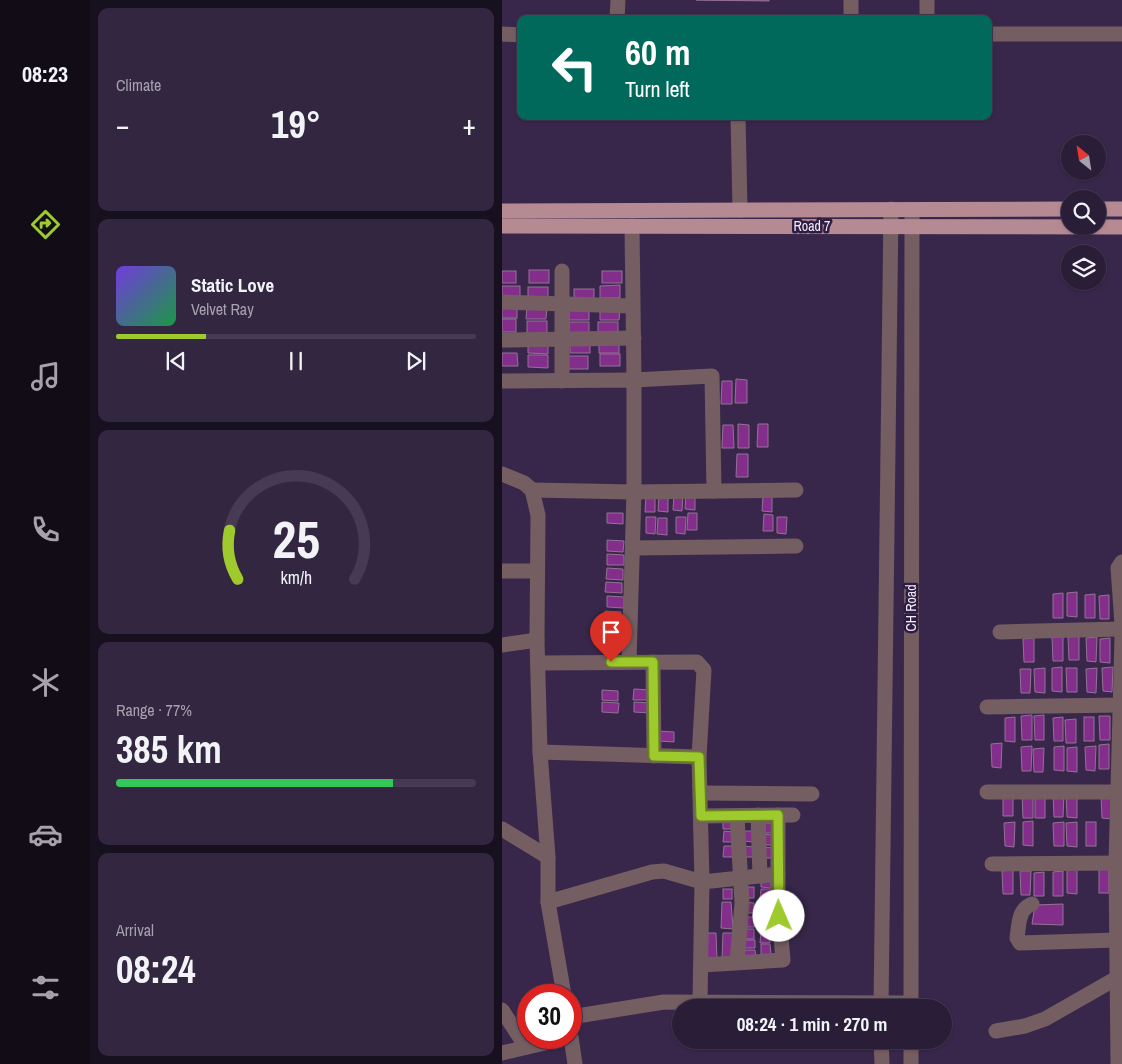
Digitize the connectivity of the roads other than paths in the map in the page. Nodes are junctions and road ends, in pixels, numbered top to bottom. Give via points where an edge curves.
1 (618, 0) edge
2 (851, 0) edge
3 (927, 0) edge
4 (617, 15) edge
5 (851, 15) edge
6 (927, 15) edge
7 (502, 34) edge
8 (517, 34) edge
9 (992, 34) edge
10 (1122, 34) edge
11 (738, 120) edge
12 (912, 209) junction
13 (1061, 209) edge
14 (1106, 209) edge
15 (1122, 209) edge
16 (740, 210) junction
17 (891, 210) junction
18 (502, 211) edge
19 (502, 226) edge
20 (632, 226) junction
21 (891, 226) junction
22 (1122, 227) edge
23 (912, 228) junction
24 (562, 271) dead end
25 (502, 302) edge
26 (561, 305) junction
27 (632, 306) junction
28 (562, 338) junction
29 (634, 338) junction
30 (502, 340) edge
31 (634, 380) junction
32 (502, 381) edge
33 (562, 381) junction
34 (502, 474) edge
35 (532, 490) junction
36 (796, 490) dead end
37 (714, 491) junction
38 (634, 492) junction
39 (796, 546) dead end
40 (633, 548) junction
41 (1122, 562) edge
42 (502, 571) edge
43 (537, 571) junction
44 (1122, 624) edge
45 (1122, 628) edge
46 (1000, 632) dead end
47 (1122, 637) edge
48 (537, 640) junction
49 (502, 646) edge
50 (629, 662) junction
51 (653, 662) junction
52 (538, 663) junction
53 (1120, 705) edge
54 (987, 707) dead end
55 (540, 752) junction
56 (654, 756) junction
57 (699, 757) junction
58 (987, 792) dead end
59 (1118, 792) junction
60 (700, 793) junction
61 (812, 794) dead end
62 (758, 815) junction
63 (778, 815) junction
64 (794, 815) dead end
65 (701, 816) junction
66 (737, 816) junction
67 (502, 829) edge
68 (548, 857) junction
69 (1119, 863) edge
70 (992, 864) dead end
71 (778, 874) junction
72 (760, 876) junction
73 (740, 878) junction
74 (702, 882) junction
75 (548, 902) junction
76 (1032, 904) dead end
77 (1117, 940) junction
78 (737, 962) junction
79 (702, 964) junction
80 (1119, 977) edge
81 (562, 984) edge
82 (700, 999) edge
83 (881, 999) edge
84 (911, 999) edge
85 (672, 1002) edge
86 (502, 1010) edge
87 (582, 1015) edge
88 (996, 1031) dead end
89 (517, 1033) edge
90 (518, 1049) edge
91 (573, 1049) edge
92 (882, 1049) edge
93 (911, 1049) edge
94 (502, 1053) edge
95 (575, 1064) edge
96 (882, 1064) edge
97 (911, 1064) edge
98 (1118, 1064) edge

1 - 4 street
2 - 5 street
3 - 6 street
7 - 8 street
9 - 10 street
11 - 16 street
12 - 13 main road, Road 7
12 - 17 main road, Road 7
12 - 23 street, CH Road
14 - 15 main road
16 - 17 main road, Road 7
16 - 18 main road, Road 7
17 - 21 street, CH Road
19 - 20 main road, Road 7
20 - 21 main road, Road 7
20 - 27 street
21 - 23 main road, Road 7
21 - 83 street, CH Road
22 - 23 main road, Road 7
23 - 84 street, CH Road
24 - 26 street
25 - 26 street
26 - 27 street
26 - 28 street
27 - 29 street
28 - 29 street
28 - 30 street
28 - 33 street
29 - 31 street
31 - 33 street
31 - 37 street via 712,376
31 - 38 street
32 - 33 street
34 - 35 street
35 - 38 street
35 - 43 street via 538,515
36 - 37 street
37 - 38 street
38 - 40 street
39 - 40 street
40 - 50 street
41 - 44 street via 1118,568
42 - 43 street
43 - 48 street
45 - 46 street
47 - 53 street
48 - 49 street
48 - 52 street
50 - 51 street
50 - 52 street
51 - 56 street
51 - 57 street via 696,662 704,670
52 - 55 street
53 - 54 street
53 - 59 street
55 - 56 street
55 - 68 street
56 - 57 street
57 - 60 street
58 - 59 street
59 - 69 street
60 - 61 street
60 - 65 street
62 - 63 street
62 - 66 street
62 - 72 street
63 - 64 street
63 - 71 street
65 - 66 street
65 - 74 street
66 - 73 street
67 - 68 street
68 - 75 street
69 - 70 street
69 - 77 street
71 - 72 street
71 - 78 street via 783,960
72 - 73 street
73 - 74 street
73 - 78 street via 742,903
74 - 75 street via 664,871 652,872
74 - 79 street
75 - 81 street
76 - 77 street via 1022,912 1017,938 1020,943
77 - 80 street
78 - 79 street
79 - 82 street
80 - 88 street via 1026,1026
80 - 98 street
85 - 87 street
86 - 89 street
90 - 94 street
91 - 95 street
92 - 96 street
93 - 97 street

